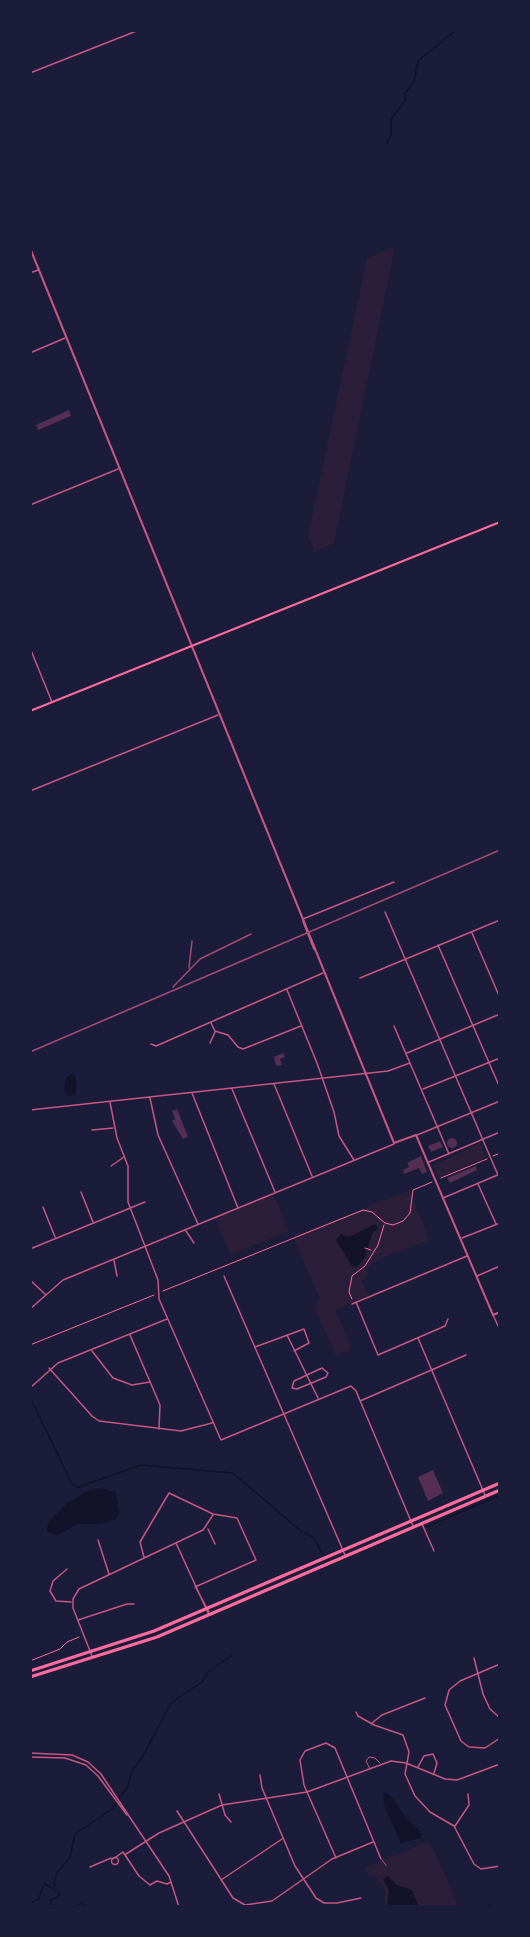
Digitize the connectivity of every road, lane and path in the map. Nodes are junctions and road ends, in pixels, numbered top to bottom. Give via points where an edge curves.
1 (139, 30) edge
2 (30, 73) edge
3 (30, 248) edge
4 (39, 270) junction
5 (30, 273) edge
6 (66, 338) junction
7 (30, 353) edge
8 (119, 469) junction
9 (30, 505) edge
10 (500, 522) edge
11 (192, 647) junction
12 (30, 648) edge
13 (52, 702) junction
14 (30, 711) edge
15 (219, 714) junction
16 (30, 791) edge
17 (394, 882) dead end
18 (385, 912) dead end
19 (303, 919) junction
20 (500, 920) edge
21 (472, 932) junction
22 (438, 945) junction
23 (404, 959) junction
24 (324, 973) junction
25 (360, 978) dead end
26 (287, 989) junction
27 (500, 998) edge
28 (500, 1014) edge
29 (210, 1022) junction
30 (301, 1025) junction
31 (472, 1025) junction
32 (394, 1026) dead end
33 (216, 1031) junction
34 (439, 1039) junction
35 (210, 1043) dead end
36 (152, 1044) dead end
37 (406, 1053) junction
38 (500, 1058) edge
39 (489, 1062) junction
40 (410, 1063) junction
41 (365, 1074) junction
42 (455, 1076) junction
43 (321, 1078) junction
44 (274, 1084) junction
45 (500, 1088) edge
46 (232, 1089) junction
47 (422, 1089) junction
48 (191, 1092) junction
49 (150, 1098) junction
50 (500, 1101) edge
51 (110, 1102) junction
52 (30, 1110) edge
53 (471, 1113) junction
54 (438, 1126) junction
55 (114, 1128) junction
56 (92, 1130) dead end
57 (500, 1132) edge
58 (416, 1135) junction
59 (483, 1140) junction
60 (394, 1143) junction
61 (449, 1154) junction
62 (500, 1154) edge
63 (125, 1156) junction
64 (490, 1158) junction
65 (354, 1160) junction
66 (428, 1162) junction
67 (111, 1166) dead end
68 (499, 1174) edge
69 (312, 1177) junction
70 (435, 1180) junction
71 (478, 1183) junction
72 (81, 1192) dead end
73 (275, 1192) junction
74 (443, 1198) junction
75 (145, 1202) dead end
76 (43, 1207) dead end
77 (130, 1208) junction
78 (238, 1208) junction
79 (93, 1223) junction
80 (385, 1223) junction
81 (500, 1223) edge
82 (198, 1224) junction
83 (496, 1224) junction
84 (185, 1230) junction
85 (56, 1238) junction
86 (461, 1239) junction
87 (194, 1243) dead end
88 (145, 1246) junction
89 (366, 1248) dead end
90 (30, 1249) edge
91 (373, 1251) junction
92 (468, 1255) junction
93 (113, 1259) junction
94 (500, 1266) edge
95 (117, 1275) dead end
96 (224, 1276) dead end
97 (477, 1276) junction
98 (30, 1280) edge
99 (161, 1292) dead end
100 (157, 1294) dead end
101 (45, 1295) junction
102 (354, 1303) junction
103 (30, 1309) edge
104 (500, 1312) edge
105 (493, 1315) junction
106 (168, 1318) junction
107 (448, 1319) dead end
108 (500, 1330) edge
109 (129, 1334) junction
110 (286, 1334) junction
111 (418, 1338) junction
112 (30, 1345) edge
113 (255, 1348) junction
114 (91, 1350) junction
115 (294, 1351) junction
116 (466, 1355) dead end
117 (50, 1368) junction
118 (432, 1370) junction
119 (307, 1375) junction
120 (150, 1382) junction
121 (311, 1383) junction
122 (30, 1388) edge
123 (318, 1399) junction
124 (360, 1401) junction
125 (284, 1414) junction
126 (213, 1423) junction
127 (159, 1429) junction
128 (500, 1483) edge
129 (500, 1490) edge
130 (483, 1491) junction
131 (485, 1496) junction
132 (213, 1514) junction
133 (412, 1521) junction
134 (422, 1523) junction
135 (207, 1527) junction
136 (414, 1527) junction
137 (98, 1540) dead end
138 (176, 1543) junction
139 (215, 1544) dead end
140 (343, 1551) junction
141 (434, 1551) dead end
142 (346, 1556) junction
143 (144, 1557) junction
144 (67, 1569) dead end
145 (110, 1575) junction
146 (195, 1587) junction
147 (72, 1602) junction
148 (134, 1604) dead end
149 (207, 1610) junction
150 (209, 1615) junction
151 (77, 1620) junction
152 (83, 1635) junction
153 (90, 1653) junction
154 (93, 1658) junction
155 (474, 1658) dead end
156 (30, 1661) edge
157 (500, 1664) edge
158 (30, 1671) edge
159 (478, 1672) junction
160 (30, 1677) edge
161 (425, 1698) dead end
162 (356, 1712) dead end
163 (377, 1718) junction
164 (500, 1718) edge
165 (371, 1724) junction
166 (378, 1727) junction
167 (500, 1738) edge
168 (30, 1753) edge
169 (30, 1757) edge
170 (406, 1763) junction
171 (380, 1764) junction
172 (500, 1764) edge
173 (418, 1768) junction
174 (370, 1769) junction
175 (434, 1774) junction
176 (260, 1775) dead end
177 (346, 1778) junction
178 (307, 1792) junction
179 (219, 1794) dead end
180 (468, 1794) dead end
181 (266, 1799) junction
182 (222, 1806) junction
183 (177, 1811) dead end
184 (128, 1815) junction
185 (182, 1822) junction
186 (231, 1822) dead end
187 (454, 1826) junction
188 (283, 1838) junction
189 (146, 1842) junction
190 (374, 1842) junction
191 (126, 1854) junction
192 (336, 1858) junction
193 (381, 1859) joint
194 (386, 1865) dead end
195 (500, 1866) edge
196 (90, 1867) dead end
197 (302, 1878) junction
198 (221, 1880) junction
199 (172, 1882) junction
200 (361, 1898) dead end
201 (179, 1907) edge

1 - 2 street
3 - 4 street
4 - 5 street
4 - 6 street
6 - 7 street
6 - 8 street
8 - 9 street
8 - 11 street
10 - 11 main road
11 - 13 main road
11 - 15 street
12 - 13 street
13 - 14 main road
15 - 16 street
15 - 19 street
17 - 19 street
18 - 23 street
19 - 24 street
20 - 21 street
21 - 22 street
21 - 27 street
22 - 23 street
22 - 31 street
23 - 25 street
23 - 34 street
24 - 26 street
24 - 41 street
26 - 29 street
26 - 30 street
28 - 31 street
29 - 33 street
29 - 36 street via 156,1046
30 - 33 street via 249,1049 238,1047 228,1035
30 - 43 street
31 - 34 street
31 - 39 street
32 - 37 street
33 - 35 street
34 - 37 street
34 - 42 street
37 - 40 street
38 - 39 street
39 - 42 street
39 - 45 street
40 - 41 street
40 - 47 street
41 - 43 street
41 - 60 street
42 - 47 street
42 - 53 street
43 - 44 street
43 - 65 street via 339,1136
44 - 46 street
44 - 69 street
46 - 48 street
46 - 73 street
47 - 54 street
48 - 49 street
48 - 78 street
49 - 51 street
49 - 82 street via 158,1135
50 - 53 street
51 - 52 street
51 - 55 street
53 - 54 street
53 - 59 street
54 - 58 street
54 - 61 street
55 - 56 street
55 - 63 street
57 - 59 street
58 - 60 street
58 - 66 street
59 - 61 street
59 - 64 street
60 - 65 street
61 - 66 street
62 - 64 path
63 - 67 street
63 - 77 street
64 - 68 street
64 - 70 path
65 - 69 street
66 - 70 street
68 - 71 street
69 - 73 street
70 - 74 street
70 - 80 path via 413,1190 406,1219 397,1224
71 - 74 street
71 - 83 street
72 - 79 street
73 - 78 street
74 - 86 street
75 - 77 street
76 - 85 street
77 - 79 street
77 - 88 street
78 - 82 street
79 - 85 street
80 - 91 path
80 - 99 path via 363,1210
81 - 83 street
82 - 84 street
83 - 86 street
84 - 87 street
84 - 88 street
85 - 90 street
86 - 92 street
88 - 93 street
88 - 106 street
89 - 91 path
91 - 102 path via 365,1266 352,1275 349,1292
92 - 97 street
92 - 102 street
93 - 95 street
93 - 101 street via 63,1280
94 - 97 street
96 - 113 street
97 - 105 street
98 - 101 street
100 - 112 path
101 - 103 street
102 - 111 street via 378,1355
104 - 105 street
105 - 108 street
106 - 109 street
106 - 126 street
107 - 111 street via 445,1326
109 - 114 street
109 - 120 street
110 - 113 street
110 - 115 street
110 - 115 street via 305,1330 309,1343
111 - 118 street
113 - 125 street
114 - 117 street
114 - 120 street via 113,1378 132,1385
115 - 119 street
116 - 118 street
117 - 122 street
117 - 127 street via 99,1421
118 - 124 street
118 - 130 street
119 - 121 street
119 - 121 street via 292,1382 292,1388
119 - 121 street via 322,1368 328,1373
120 - 127 street via 160,1405
121 - 123 street
123 - 124 street via 348,1386
123 - 125 street
124 - 133 street
125 - 126 street via 221,1440
125 - 140 street
126 - 127 street via 193,1430
128 - 130 main road
129 - 131 main road
130 - 131 street
130 - 133 main road
131 - 134 main road
132 - 135 street
132 - 143 street via 170,1493 140,1542
132 - 146 street via 240,1521 256,1560
133 - 136 street
133 - 140 main road
134 - 136 main road
134 - 141 street
135 - 138 street
135 - 139 street
136 - 142 main road
137 - 145 street
138 - 143 street
138 - 146 street
140 - 142 street
140 - 149 main road
142 - 150 main road
143 - 145 street
144 - 147 street via 53,1581 50,1591 56,1601
145 - 147 street via 80,1588
146 - 149 street
147 - 151 street
148 - 151 street
149 - 150 street
149 - 153 main road
150 - 154 main road
151 - 152 street
152 - 153 street
152 - 156 path
153 - 154 street
153 - 158 main road
154 - 160 main road
155 - 159 street
157 - 159 street
159 - 164 street via 485,1701
159 - 167 street via 449,1690 445,1705 461,1741 469,1747 485,1748
161 - 163 street
162 - 165 street
163 - 165 street
163 - 166 street
165 - 166 street
166 - 170 street via 403,1735 408,1748
168 - 184 street via 72,1755 88,1762 104,1778
169 - 184 street via 64,1758 86,1765
170 - 171 street
170 - 173 street
170 - 187 street via 405,1774 415,1796 430,1812
171 - 174 street
171 - 174 lane via 369,1757 366,1761
172 - 175 street via 457,1780
173 - 175 street
173 - 175 street via 424,1756 433,1754 437,1765
174 - 177 street
176 - 181 street
177 - 178 street
177 - 178 street via 335,1748 324,1743 305,1751 301,1757
177 - 190 street
178 - 181 street
178 - 192 street
179 - 182 street
180 - 187 street via 470,1804
181 - 182 street
181 - 188 street
182 - 185 street
182 - 186 street
183 - 185 street
184 - 189 street
185 - 189 street
185 - 198 street
187 - 195 street via 474,1864 482,1869
188 - 197 street
188 - 198 street
189 - 191 street
189 - 199 street
190 - 192 street
190 - 193 street
191 - 196 street
191 - 199 street via 139,1876 150,1885 157,1881
192 - 197 street
193 - 194 lane
197 - 198 street via 272,1901 245,1905 233,1898
197 - 200 street via 324,1903
199 - 201 street

